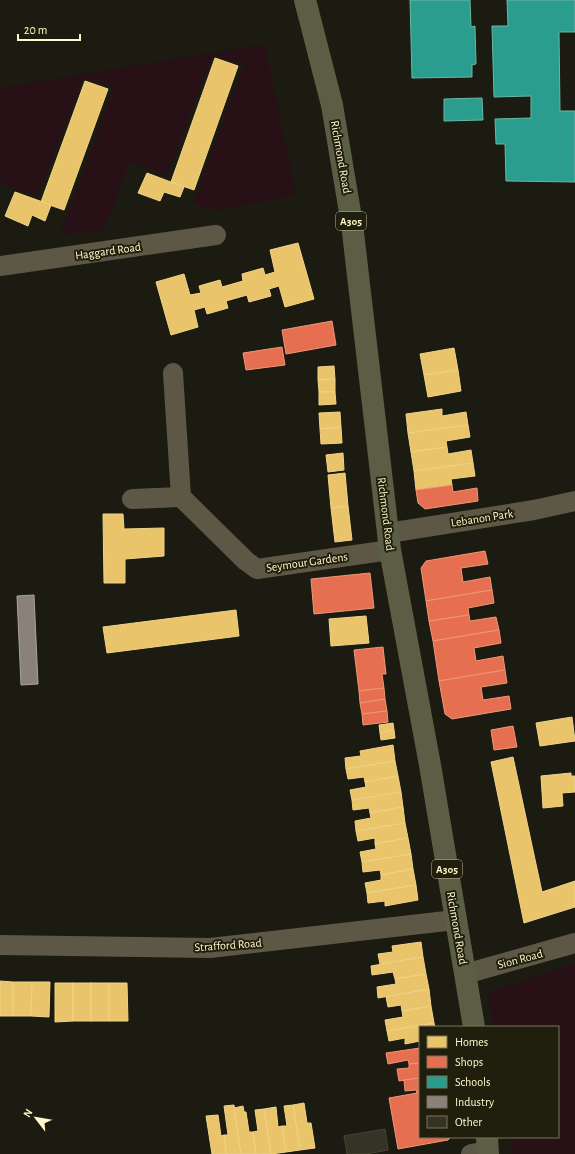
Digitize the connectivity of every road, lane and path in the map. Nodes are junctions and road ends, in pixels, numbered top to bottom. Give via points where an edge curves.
1 (306, 0) edge
2 (216, 235) dead end
3 (0, 266) edge
4 (173, 373) dead end
5 (181, 497) junction
6 (132, 499) dead end
7 (575, 501) edge
8 (389, 542) junction
9 (455, 920) junction
10 (575, 943) edge
11 (0, 945) edge
12 (465, 974) junction
13 (474, 1026) edge

1 - 8 main road, Richmond Road / A305 via 332,105 352,224
2 - 3 street, Haggard Road
4 - 5 street
5 - 6 street
5 - 8 street, Seymour Gardens via 257,569
7 - 8 street, Lebanon Park
8 - 9 main road, Richmond Road / A305 via 430,765
9 - 11 street, Strafford Road via 210,948
9 - 12 main road, Richmond Road / A305
10 - 12 street, Sion Road
12 - 13 main road, Richmond Road / A305

